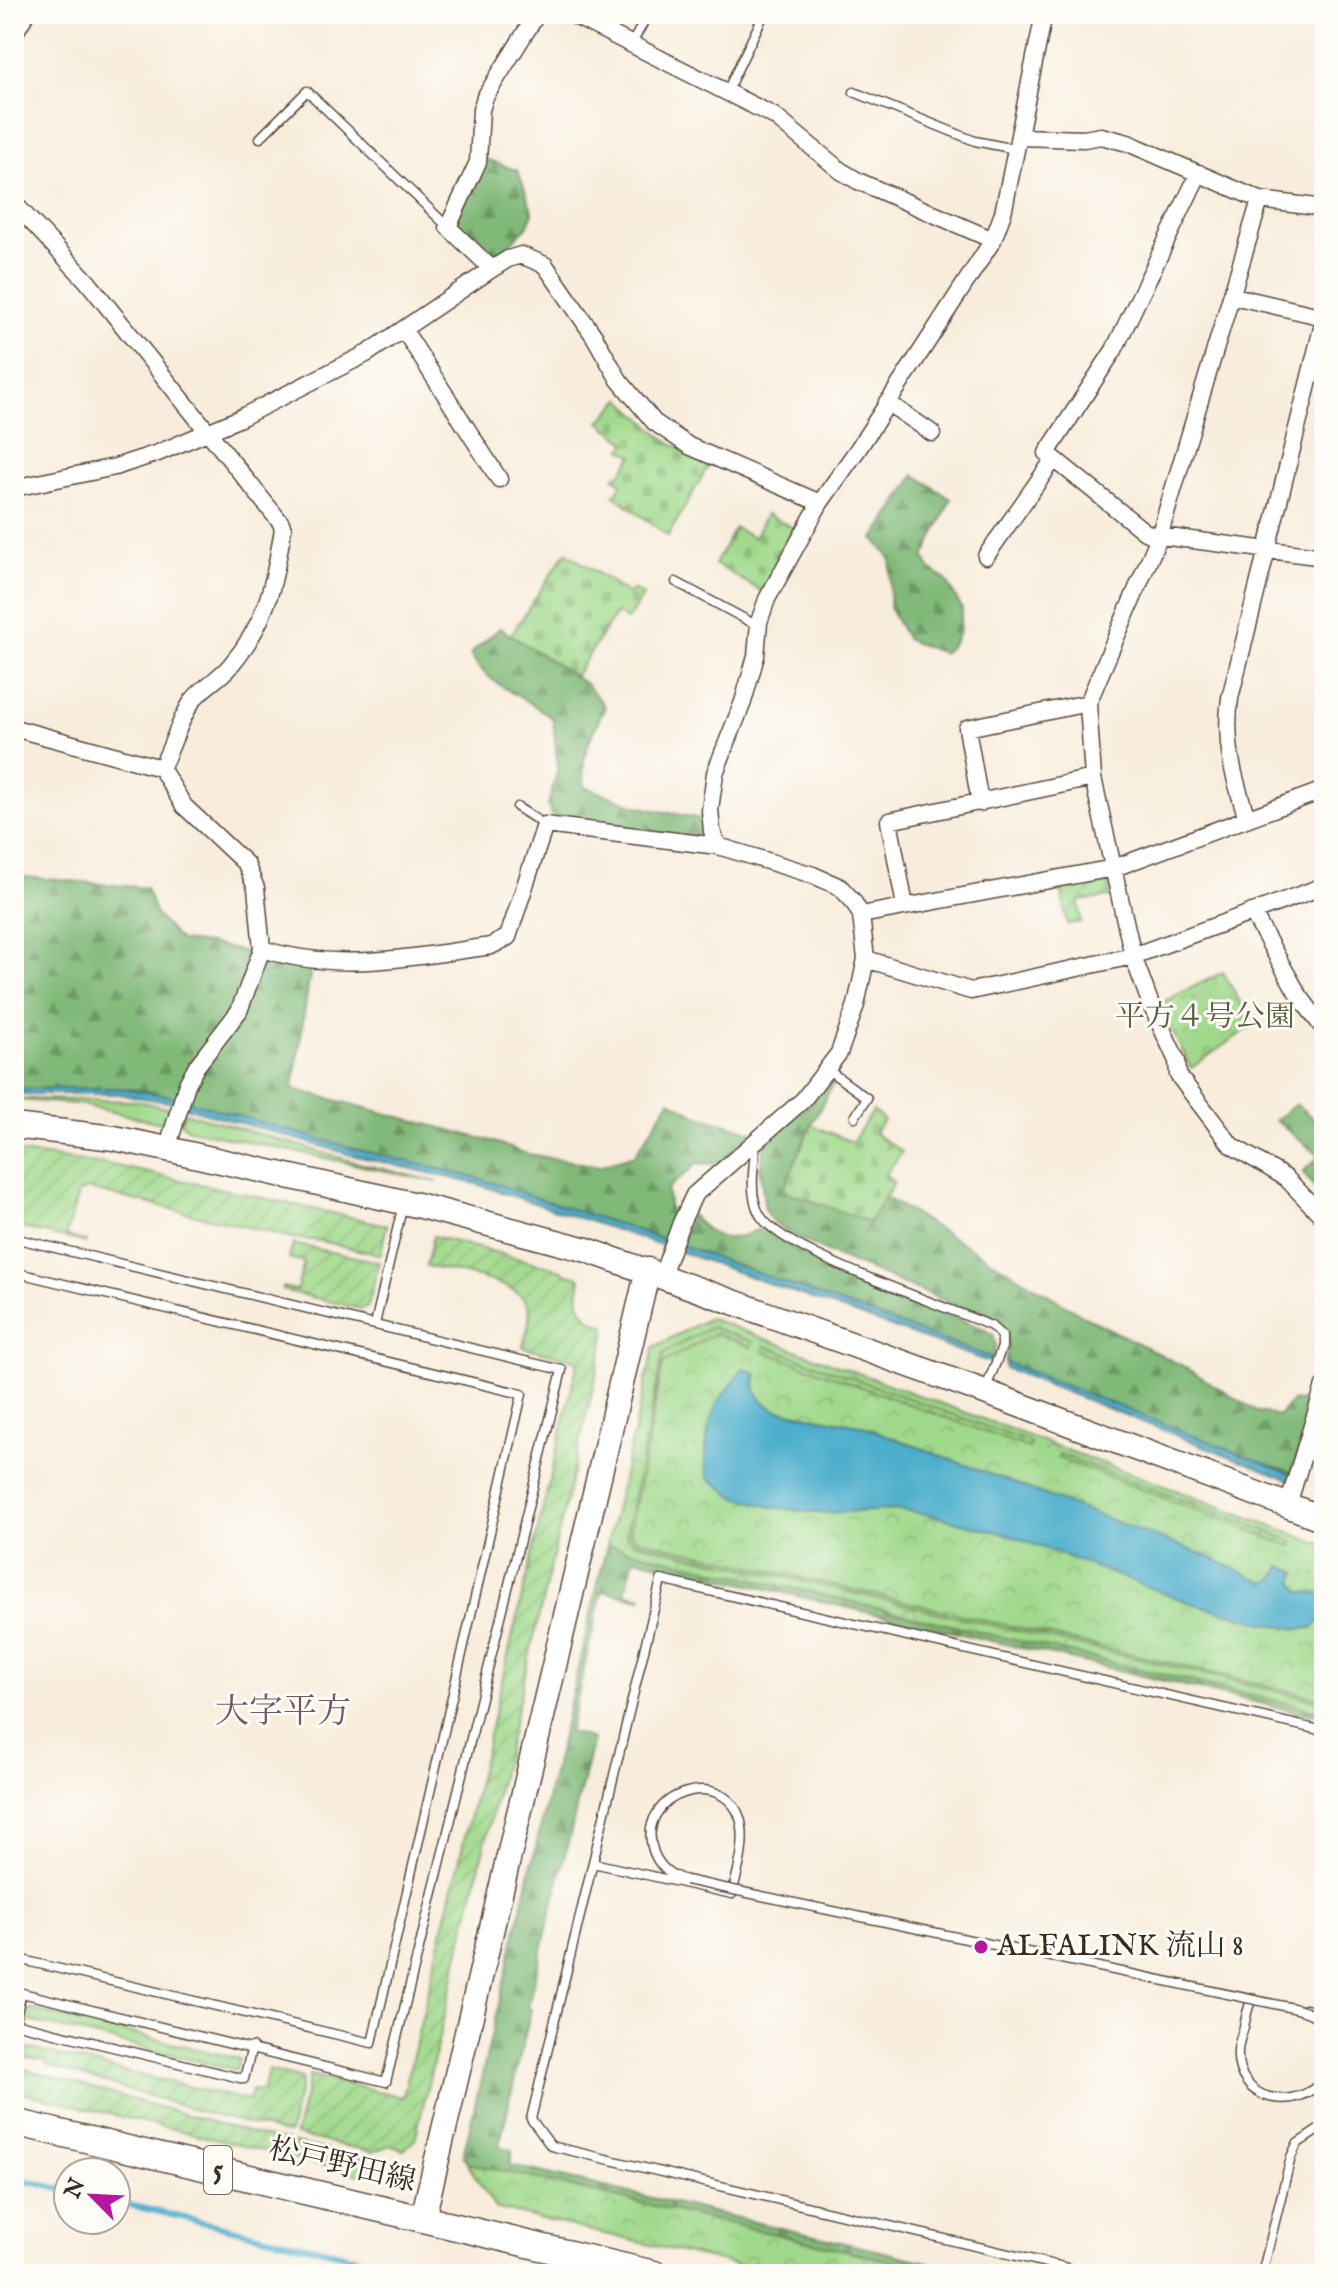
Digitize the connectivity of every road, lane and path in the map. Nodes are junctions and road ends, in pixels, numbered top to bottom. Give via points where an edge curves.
1 (26, 14) edge
2 (571, 14) edge
3 (648, 14) edge
4 (764, 14) edge
5 (1044, 14) edge
6 (535, 15) edge
7 (14, 34) edge
8 (631, 45) junction
9 (727, 91) junction
10 (854, 92) dead end
11 (260, 138) dead end
12 (1018, 143) junction
13 (1199, 173) junction
14 (1260, 200) junction
15 (14, 203) edge
16 (1324, 208) edge
17 (448, 227) junction
18 (993, 240) junction
19 (492, 269) junction
20 (1233, 296) junction
21 (1324, 318) edge
22 (404, 330) junction
23 (887, 402) junction
24 (208, 432) junction
25 (932, 433) dead end
26 (1054, 459) junction
27 (499, 479) dead end
28 (14, 488) edge
29 (820, 503) junction
30 (1159, 537) junction
31 (1266, 551) junction
32 (986, 556) dead end
33 (1324, 557) edge
34 (676, 582) dead end
35 (758, 627) junction
36 (1088, 703) junction
37 (14, 728) edge
38 (161, 768) junction
39 (1093, 778) junction
40 (1324, 790) edge
41 (980, 803) junction
42 (517, 807) dead end
43 (1247, 818) junction
44 (545, 825) junction
45 (718, 846) junction
46 (1114, 868) junction
47 (1324, 886) edge
48 (905, 906) junction
49 (1252, 912) junction
50 (861, 915) junction
51 (262, 949) junction
52 (1133, 956) junction
53 (866, 959) junction
54 (1324, 1029) edge
55 (828, 1070) junction
56 (855, 1117) dead end
57 (14, 1126) edge
58 (756, 1141) junction
59 (167, 1149) junction
60 (403, 1203) junction
61 (1324, 1218) edge
62 (14, 1238) edge
63 (14, 1272) edge
64 (655, 1273) junction
65 (375, 1324) junction
66 (1324, 1386) edge
67 (985, 1392) junction
68 (1288, 1505) junction
69 (1324, 1519) edge
70 (1324, 1731) edge
71 (593, 1863) junction
72 (14, 1958) edge
73 (18, 1992) edge
74 (1324, 2013) edge
75 (14, 2023) edge
76 (1324, 2025) edge
77 (252, 2047) junction
78 (1324, 2079) edge
79 (14, 2122) edge
80 (1324, 2126) edge
81 (423, 2218) junction
82 (654, 2274) edge
83 (1093, 2274) edge
84 (1262, 2274) edge

1 - 7 street
2 - 8 street
3 - 8 lane
4 - 9 lane
5 - 12 street
6 - 17 street via 485,97 478,162
8 - 9 street
9 - 18 street via 774,116 858,181
10 - 12 lane via 975,141
11 - 17 lane via 307,91
12 - 13 street via 1101,136
12 - 18 street
13 - 14 street
13 - 26 street via 1114,350 1047,453
14 - 16 street
14 - 20 street
15 - 24 street via 87,281
17 - 19 street
18 - 23 street
19 - 22 street
19 - 29 street via 521,255 545,265 619,380 654,422 689,446
20 - 21 street
20 - 30 street
21 - 31 street
22 - 24 street
22 - 27 street
23 - 25 street
23 - 29 street
24 - 28 street via 115,467
24 - 38 street via 283,529 266,610 242,652 195,697
26 - 30 street via 1145,532
26 - 32 street
29 - 35 street via 767,599
30 - 31 street
30 - 36 street
31 - 33 street
31 - 43 street via 1227,720 1230,763
34 - 35 lane
35 - 45 street via 743,702 715,773 710,810
36 - 39 street
36 - 41 street via 967,728
37 - 38 street
38 - 51 street via 184,806 246,864 256,888
39 - 41 street
39 - 46 street
40 - 43 street
41 - 48 street via 889,821
42 - 44 lane
43 - 46 street
44 - 45 street
44 - 51 street via 503,942 343,963
45 - 50 street via 840,887
46 - 48 street
46 - 52 street
47 - 49 street
48 - 50 street
49 - 52 street
49 - 54 street
50 - 53 street
51 - 59 street via 239,1011 196,1067
52 - 53 street via 971,991
52 - 61 street via 1177,1061 1178,1075 1231,1145 1286,1178
53 - 55 street via 848,1030
55 - 56 lane via 867,1098
55 - 58 street
57 - 59 street
58 - 64 street via 694,1195 674,1246
58 - 67 lane via 754,1195 759,1215 774,1230 823,1257 991,1326 1002,1336
59 - 60 street
60 - 64 street via 526,1232
60 - 65 lane
62 - 65 lane
63 - 72 lane via 522,1394 372,2043
64 - 67 street
64 - 81 street
65 - 77 lane via 562,1370 386,2082
66 - 68 street
67 - 68 street
68 - 69 street
70 - 71 lane via 661,1580
71 - 76 lane, bridge via 732,1894 740,1861 742,1826 734,1807 710,1791 679,1793 656,1814 651,1829 657,1860 686,1880 1293,2008
71 - 83 lane via 531,2119 551,2146
73 - 75 lane
73 - 77 lane
74 - 78 lane via 1251,1997 1238,2052 1247,2082 1273,2099 1304,2097
75 - 77 lane via 244,2079
79 - 81 main road, 松戸野田線 / 5
80 - 84 lane via 1297,2144 1291,2157
81 - 82 main road, 松戸野田線 / 5

